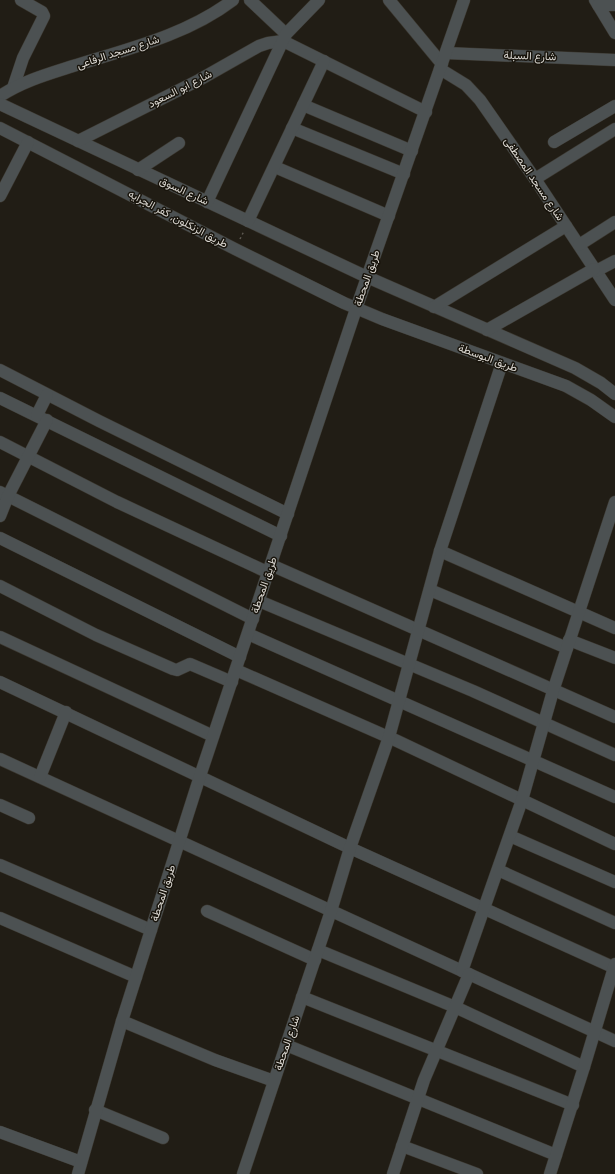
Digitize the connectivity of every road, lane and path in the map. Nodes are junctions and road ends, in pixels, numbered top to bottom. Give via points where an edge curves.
1 (21, 0) edge
2 (233, 0) edge
3 (250, 0) edge
4 (319, 0) edge
5 (389, 0) edge
6 (462, 1) edge
7 (597, 2) edge
8 (615, 5) edge
9 (615, 33) edge
10 (285, 37) junction
11 (615, 60) edge
12 (324, 61) junction
13 (443, 62) junction
14 (13, 88) junction
15 (0, 96) edge
16 (0, 104) edge
17 (303, 105) junction
18 (615, 106) edge
19 (426, 112) junction
20 (0, 128) edge
21 (292, 128) junction
22 (615, 129) edge
23 (78, 141) junction
24 (28, 142) junction
25 (554, 142) dead end
26 (178, 143) dead end
27 (412, 151) junction
28 (275, 167) junction
29 (138, 170) junction
30 (404, 174) junction
31 (535, 179) junction
32 (0, 195) edge
33 (207, 202) junction
34 (389, 216) junction
35 (248, 221) junction
36 (615, 222) edge
37 (566, 226) junction
38 (579, 245) junction
39 (235, 249) junction
40 (615, 261) edge
41 (595, 270) junction
42 (362, 293) junction
43 (615, 300) edge
44 (434, 307) junction
45 (487, 330) junction
46 (502, 363) junction
47 (0, 370) edge
48 (615, 394) edge
49 (47, 395) junction
50 (0, 398) edge
51 (615, 417) edge
52 (42, 418) junction
53 (0, 442) edge
54 (29, 456) junction
55 (4, 494) edge
56 (615, 502) edge
57 (288, 514) junction
58 (0, 516) edge
59 (281, 536) junction
60 (0, 538) edge
61 (440, 551) junction
62 (270, 569) junction
63 (0, 586) edge
64 (430, 590) junction
65 (259, 601) junction
66 (578, 611) junction
67 (253, 619) junction
68 (615, 628) edge
69 (418, 630) junction
70 (248, 634) junction
71 (0, 637) edge
72 (568, 644) junction
73 (240, 657) junction
74 (615, 658) edge
75 (409, 664) junction
76 (234, 676) junction
77 (0, 682) edge
78 (553, 691) junction
79 (398, 700) junction
80 (66, 712) junction
81 (615, 717) edge
82 (543, 723) junction
83 (213, 736) junction
84 (389, 737) junction
85 (615, 755) edge
86 (0, 759) edge
87 (533, 760) junction
88 (40, 776) junction
89 (200, 776) junction
90 (615, 797) edge
91 (522, 800) junction
92 (0, 805) edge
93 (29, 818) dead end
94 (510, 836) junction
95 (179, 841) junction
96 (615, 844) edge
97 (350, 848) junction
98 (0, 865) edge
99 (498, 870) junction
100 (615, 882) edge
101 (484, 910) junction
102 (207, 911) dead end
103 (331, 911) junction
104 (0, 918) edge
105 (615, 923) edge
106 (151, 930) junction
107 (316, 955) junction
108 (615, 967) edge
109 (465, 973) junction
110 (136, 977) junction
111 (302, 997) junction
112 (455, 1007) junction
113 (122, 1021) junction
114 (595, 1032) junction
115 (615, 1041) edge
116 (286, 1045) junction
117 (436, 1051) junction
118 (584, 1067) junction
119 (274, 1081) junction
120 (418, 1097) junction
121 (572, 1105) junction
122 (95, 1110) junction
123 (0, 1132) edge
124 (163, 1138) dead end
125 (402, 1146) junction
126 (556, 1154) junction
127 (79, 1168) edge
128 (243, 1174) edge
129 (393, 1174) edge
130 (477, 1174) edge
131 (550, 1174) edge

1 - 14 street via 42,12 44,16 21,64
2 - 14 street, شارع مسجد الرفاعى via 204,19 159,39
3 - 10 street
4 - 10 street
5 - 13 street, شارع مسجد المصطفى
6 - 13 street, طريق المحطة
7 - 8 street
7 - 9 street
10 - 12 street
10 - 23 street, شارع ابو السعود via 263,44 199,80
10 - 33 street
11 - 13 street, شارع السبلة
12 - 17 street
12 - 19 street
13 - 19 street, طريق المحطة
13 - 31 street, شارع مسجد المصطفى via 477,95
14 - 15 street, شارع مسجد الرفاعى
16 - 23 street, شارع السوق
17 - 21 street
17 - 27 street
18 - 25 street
19 - 27 street, طريق المحطة
20 - 24 street, طريق الزنكلون, كفر الجرايه
21 - 28 street
21 - 30 street
22 - 31 street
23 - 29 street, شارع السوق
24 - 32 street
24 - 39 street, طريق الزنكلون, كفر الجرايه
26 - 29 street
27 - 30 street, طريق المحطة
28 - 34 street
28 - 35 street
29 - 33 street, شارع السوق
30 - 34 street, طريق المحطة
31 - 37 street, شارع مسجد المصطفى
33 - 35 street, شارع السوق
34 - 42 street, طريق المحطة
35 - 39 path
35 - 42 street, شارع السوق
36 - 38 street
37 - 38 street, شارع مسجد المصطفى
37 - 44 street
38 - 41 street, شارع مسجد المصطفى
39 - 42 street, طريق الزنكلون, كفر الجرايه
40 - 41 street
41 - 43 street, شارع مسجد المصطفى
41 - 45 street
42 - 44 street
42 - 46 street, طريق البوسطة
42 - 57 street, طريق المحطة
44 - 45 street
45 - 48 street via 575,368
46 - 51 street, طريق البوسطة via 579,392
46 - 61 street, شارع المحطة
47 - 49 street
49 - 52 street
49 - 57 street
50 - 52 street
52 - 54 street
52 - 59 street
53 - 54 street
54 - 55 street
54 - 62 street via 117,502
55 - 58 street
55 - 67 street
56 - 66 street
57 - 59 street, طريق المحطة
59 - 62 street, طريق المحطة
60 - 73 street
61 - 64 street, شارع المحطة
61 - 66 street
62 - 65 street, طريق المحطة
62 - 69 street
63 - 76 street via 96,635 172,669 177,670 190,664
64 - 69 street, شارع المحطة
64 - 72 street
65 - 67 street, طريق المحطة
65 - 75 street
66 - 68 street
66 - 72 street
67 - 70 street, طريق المحطة
69 - 75 street, شارع المحطة
69 - 78 street
70 - 73 street, طريق المحطة
70 - 79 street
71 - 83 street
72 - 74 street
72 - 78 street
73 - 76 street, طريق المحطة
75 - 79 street, شارع المحطة
75 - 82 street
76 - 83 street, طريق المحطة
76 - 84 street
77 - 80 street
78 - 81 street
78 - 82 street
79 - 84 street, شارع المحطة
79 - 87 street
80 - 88 street
80 - 89 street
82 - 85 street
82 - 87 street
83 - 89 street, طريق المحطة
84 - 91 street
84 - 97 street, شارع المحطة
86 - 88 street
87 - 90 street
87 - 91 street
88 - 95 street
89 - 95 street, طريق المحطة
89 - 97 street
91 - 94 street
91 - 96 street
92 - 93 street
94 - 99 street
94 - 100 street
95 - 103 street
95 - 106 street, طريق المحطة
97 - 101 street
97 - 103 street, شارع المحطة
98 - 106 street
99 - 101 street
99 - 105 street
101 - 108 street
101 - 109 street
102 - 107 street
103 - 107 street, شارع المحطة
103 - 109 street
104 - 110 street
106 - 110 street, طريق المحطة
107 - 111 street, شارع المحطة
107 - 112 street
108 - 114 street
109 - 112 street
109 - 114 street
110 - 113 street, طريق المحطة
111 - 116 street, شارع المحطة
111 - 117 street
112 - 117 street
112 - 118 street
113 - 119 street via 215,1060
113 - 122 street, طريق المحطة
114 - 115 street
114 - 118 street
116 - 119 street, شارع المحطة
116 - 120 street
117 - 120 street
117 - 121 street
118 - 121 street
119 - 128 street, شارع المحطة
120 - 125 street
120 - 126 street
121 - 126 street
122 - 124 street
122 - 127 street, طريق المحطة
123 - 127 street
125 - 129 street
125 - 130 street
126 - 131 street

